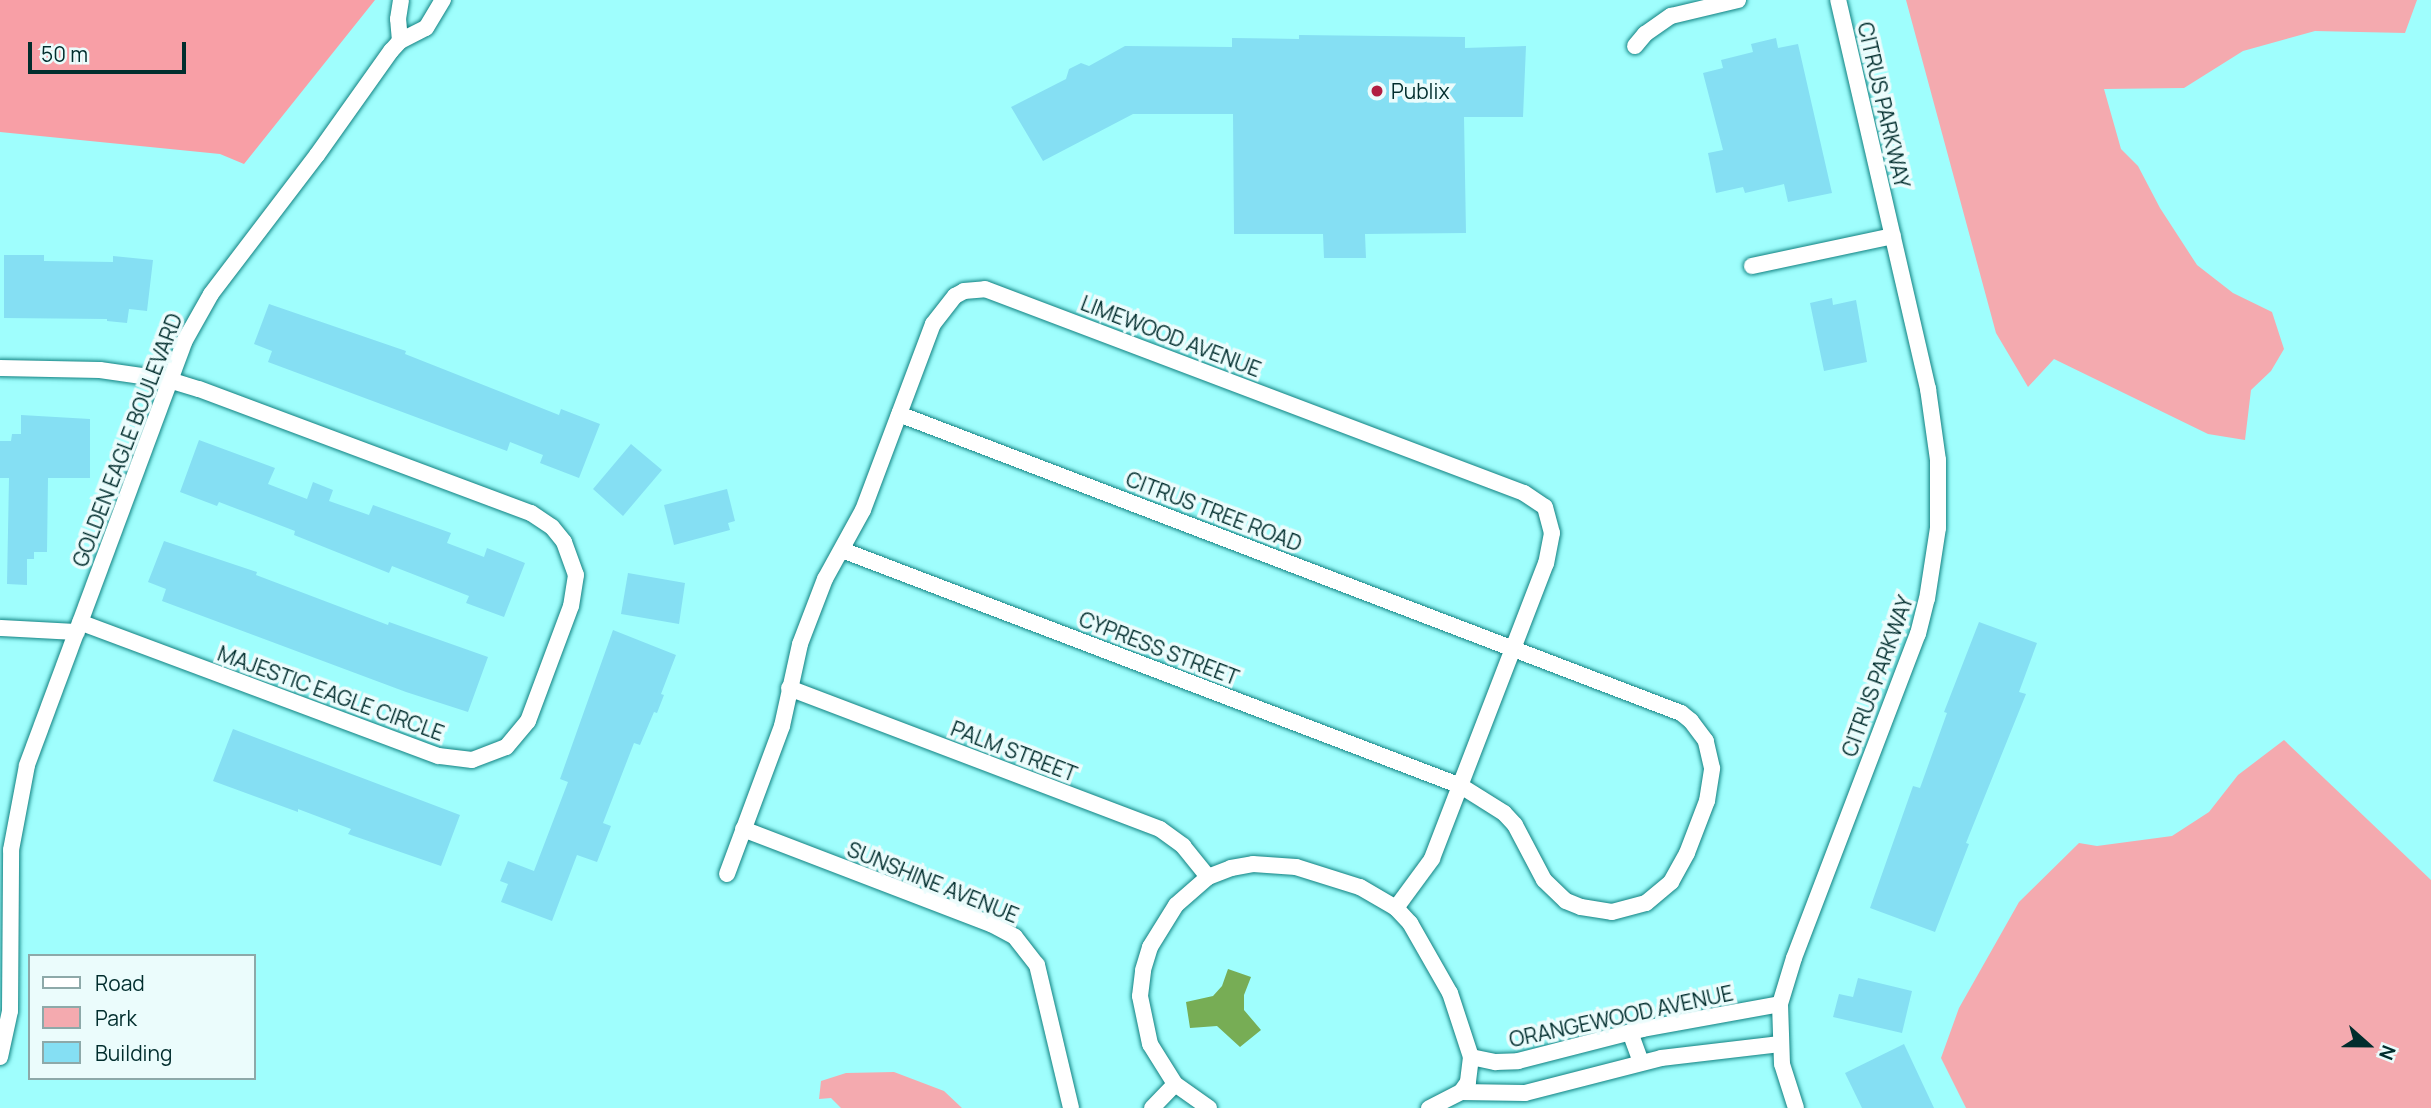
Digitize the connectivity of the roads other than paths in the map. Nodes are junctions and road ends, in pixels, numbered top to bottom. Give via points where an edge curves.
1 (401, 0) edge
2 (443, 0) edge
3 (1738, 0) edge
4 (1838, 0) edge
5 (400, 41) junction
6 (1635, 46) dead end
7 (1892, 236) junction
8 (1752, 266) dead end
9 (0, 368) edge
10 (169, 380) junction
11 (899, 414) junction
12 (842, 550) junction
13 (78, 627) junction
14 (0, 628) edge
15 (1513, 648) junction
16 (789, 688) junction
17 (1461, 786) junction
18 (743, 830) junction
19 (727, 874) dead end
20 (1208, 877) junction
21 (5, 887) edge
22 (1396, 908) junction
23 (1780, 1004) junction
24 (1630, 1031) junction
25 (1780, 1044) junction
26 (0, 1057) edge
27 (1471, 1057) junction
28 (1641, 1062) junction
29 (1175, 1084) junction
30 (1461, 1092) junction
31 (1527, 1100) edge
32 (1071, 1108) edge
33 (1152, 1108) edge
34 (1209, 1108) edge
35 (1430, 1108) edge
36 (1797, 1108) edge

1 - 5 street
2 - 5 street, GOLDEN EAGLE BOULEVARD via 426,28
3 - 6 street via 1671,16
4 - 7 street, CITRUS PARKWAY
5 - 10 street, GOLDEN EAGLE BOULEVARD via 211,293
7 - 8 street
7 - 23 street, CITRUS PARKWAY via 1934,423 1938,494 1934,563 1918,634
9 - 10 street, MAJESTIC EAGLE CIRCLE via 100,370
10 - 13 street, GOLDEN EAGLE BOULEVARD
10 - 13 street, MAJESTIC EAGLE CIRCLE via 531,513 552,527 573,561 576,575 571,606 528,721 506,747 472,760 438,757
11 - 12 street, LIMEWOOD AVENUE via 863,510
11 - 15 street, CITRUS TREE ROAD
11 - 15 street, LIMEWOOD AVENUE via 939,312 964,291 985,289 1485,478 1535,499 1550,519 1550,547
12 - 16 street, LIMEWOOD AVENUE via 825,579 800,644
12 - 17 street, CYPRESS STREET
13 - 14 street, MAJESTIC EAGLE CIRCLE
13 - 21 street, GOLDEN EAGLE BOULEVARD via 27,765
15 - 17 street, LIMEWOOD AVENUE
15 - 17 street, CITRUS TREE ROAD via 1670,708 1691,721 1706,741 1712,768 1696,831 1680,868 1660,894 1630,909 1597,911 1553,892 1515,825 1491,803
16 - 18 street, LIMEWOOD AVENUE via 786,714
16 - 20 street, PALM STREET via 1160,829 1183,846
17 - 22 street, LIMEWOOD AVENUE via 1432,859
18 - 19 street, LIMEWOOD AVENUE
18 - 32 street, SUNSHINE AVENUE via 1015,937 1037,965
20 - 22 street via 1253,864 1296,867 1360,887
20 - 29 street via 1176,905 1150,947 1143,970 1143,1021 1150,1044
21 - 26 street, GOLDEN EAGLE BOULEVARD via 12,970
22 - 27 street via 1438,967
23 - 24 street, ORANGEWOOD AVENUE
23 - 25 street, CITRUS PARKWAY
24 - 27 street, ORANGEWOOD AVENUE via 1518,1061
24 - 28 street
25 - 28 street
25 - 36 street, CITRUS PARKWAY
27 - 30 street via 1468,1082
28 - 31 street
29 - 33 street
29 - 34 street
30 - 31 street
30 - 35 street

